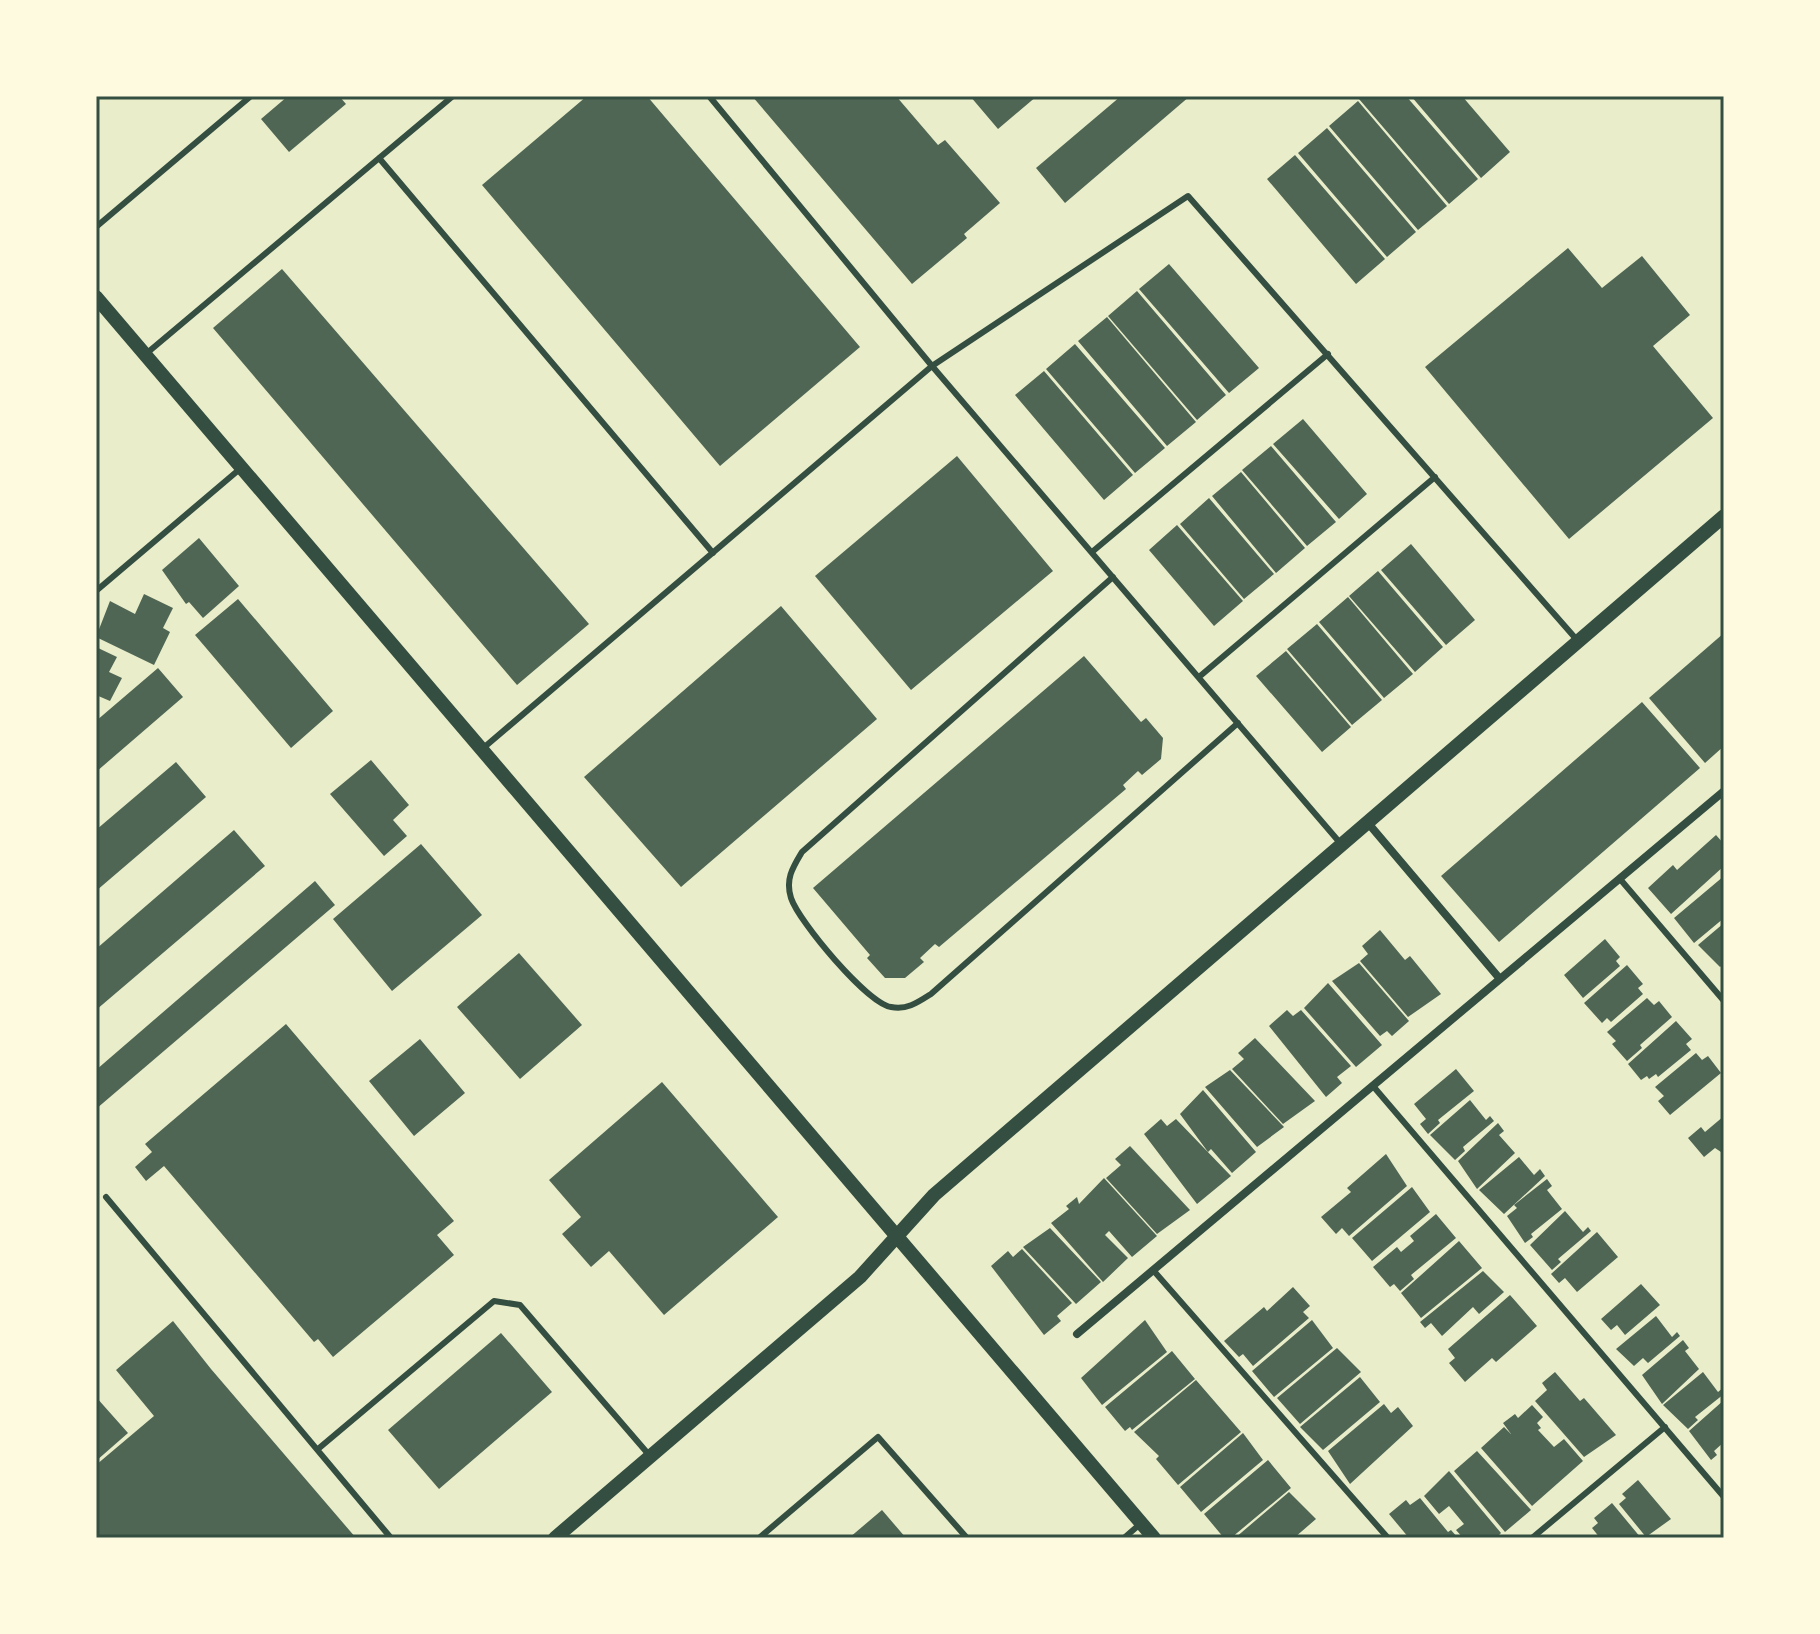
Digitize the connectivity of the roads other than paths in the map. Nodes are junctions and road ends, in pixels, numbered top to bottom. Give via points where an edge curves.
1 (251, 96) edge
2 (453, 96) edge
3 (709, 96) edge
4 (379, 158) junction
5 (96, 227) edge
6 (96, 297) edge
7 (1328, 354) junction
8 (145, 355) junction
9 (932, 366) junction
10 (241, 468) junction
11 (1435, 477) junction
12 (1724, 516) edge
13 (1092, 552) junction
14 (713, 553) junction
15 (1113, 577) junction
16 (96, 591) edge
17 (1580, 642) junction
18 (1199, 677) junction
19 (1238, 723) junction
20 (481, 750) junction
21 (1724, 791) edge
22 (1368, 823) junction
23 (1343, 846) junction
24 (1620, 879) junction
25 (1500, 979) junction
26 (1724, 1001) edge
27 (1373, 1086) junction
28 (106, 1197) dead end
29 (896, 1235) junction
30 (1153, 1270) junction
31 (1077, 1334) dead end
32 (1665, 1427) junction
33 (318, 1449) junction
34 (650, 1456) junction
35 (1724, 1497) edge
36 (1141, 1523) junction
37 (391, 1538) edge
38 (555, 1538) edge
39 (759, 1538) edge
40 (967, 1538) edge
41 (1124, 1538) edge
42 (1154, 1538) edge
43 (1388, 1538) edge
44 (1532, 1538) edge

1 - 5 lane
2 - 4 lane
3 - 9 lane
4 - 8 lane
4 - 14 lane
6 - 8 street
7 - 9 lane via 1188,196
7 - 11 lane
7 - 13 lane
8 - 10 street
9 - 13 lane
9 - 14 lane
10 - 16 lane
10 - 20 street
11 - 17 lane
11 - 18 lane
12 - 17 street
13 - 15 lane
14 - 20 lane
15 - 18 lane
15 - 19 lane via 802,852 788,874 791,898 803,919 869,997 889,1007 910,1007 931,994
17 - 22 street
18 - 19 lane
19 - 23 lane
20 - 29 street
21 - 24 street
22 - 23 street
22 - 25 street
23 - 29 street via 934,1195
24 - 25 street
24 - 26 lane
25 - 27 street
27 - 30 street
27 - 32 lane
28 - 33 lane
29 - 34 street via 860,1277
29 - 36 street
30 - 31 street
30 - 43 lane
32 - 35 lane
32 - 44 lane
33 - 34 lane via 494,1301 520,1305
33 - 37 lane
34 - 38 street
36 - 41 lane
36 - 42 street
39 - 40 lane via 878,1437

